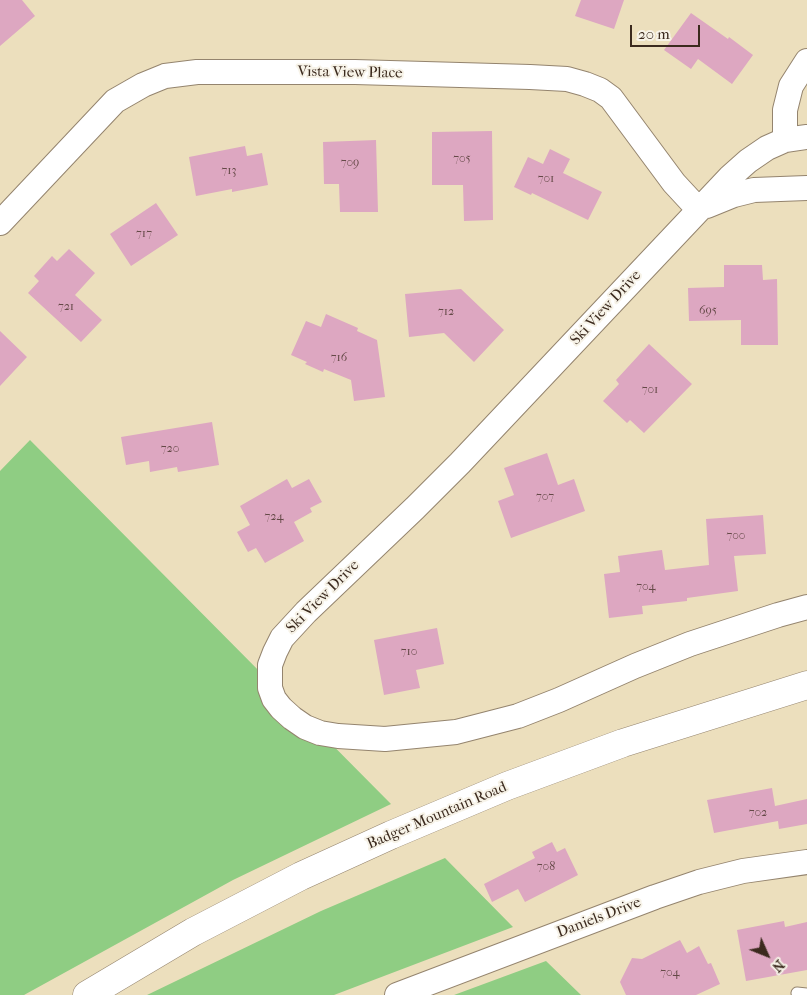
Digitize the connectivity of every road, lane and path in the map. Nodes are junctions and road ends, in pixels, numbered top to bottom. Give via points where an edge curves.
1 (807, 61) edge
2 (796, 138) edge
3 (807, 188) edge
4 (699, 210) junction
5 (0, 223) edge
6 (807, 608) edge
7 (807, 684) edge
8 (807, 862) edge
9 (87, 995) edge
10 (397, 995) edge

1 - 2 street via 791,86 785,110
2 - 4 street, Ski View Drive via 766,148 748,161
3 - 4 street via 754,190
4 - 5 street, Vista View Place via 674,183 611,98 586,84 530,76 197,72 165,76 142,84 115,102
4 - 6 street, Ski View Drive via 453,469 282,638 270,665 270,688 278,704 292,718 320,733 385,739 456,732 518,716 690,644
7 - 9 main road, Badger Mountain Road via 623,743 507,786 410,827 301,876 193,932
8 - 10 street, Daniels Drive via 744,870 699,882

